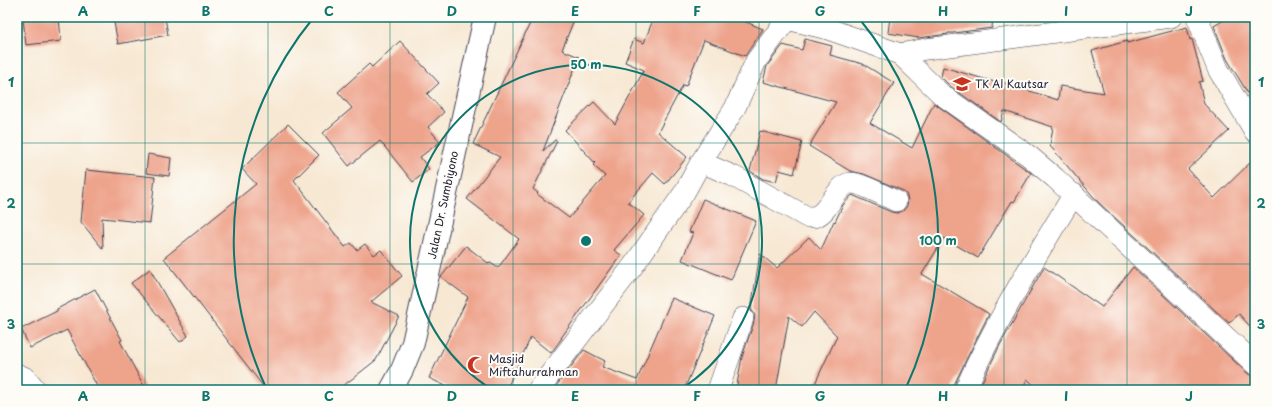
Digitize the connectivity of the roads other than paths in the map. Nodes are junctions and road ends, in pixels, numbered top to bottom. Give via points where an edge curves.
1 (485, 17) edge
2 (1171, 17) edge
3 (1197, 17) edge
4 (787, 18) edge
5 (900, 54) junction
6 (1255, 132) edge
7 (701, 162) junction
8 (1074, 194) junction
9 (896, 201) dead end
10 (743, 318) dead end
11 (1255, 364) edge
12 (17, 374) edge
13 (36, 390) edge
14 (391, 390) edge
15 (538, 390) edge
16 (718, 390) edge
17 (965, 390) edge

1 - 14 street, Jalan Dr. Sumbiyono via 413,343
2 - 5 street
3 - 6 street via 1218,69
4 - 5 street
4 - 7 street via 756,61 735,108
5 - 8 street via 942,95 1029,156
7 - 9 street via 733,176 807,217 822,212 844,185 850,183
7 - 15 street via 684,193 633,266
8 - 11 street
8 - 17 street via 1017,287
10 - 16 street
12 - 13 street via 26,378

